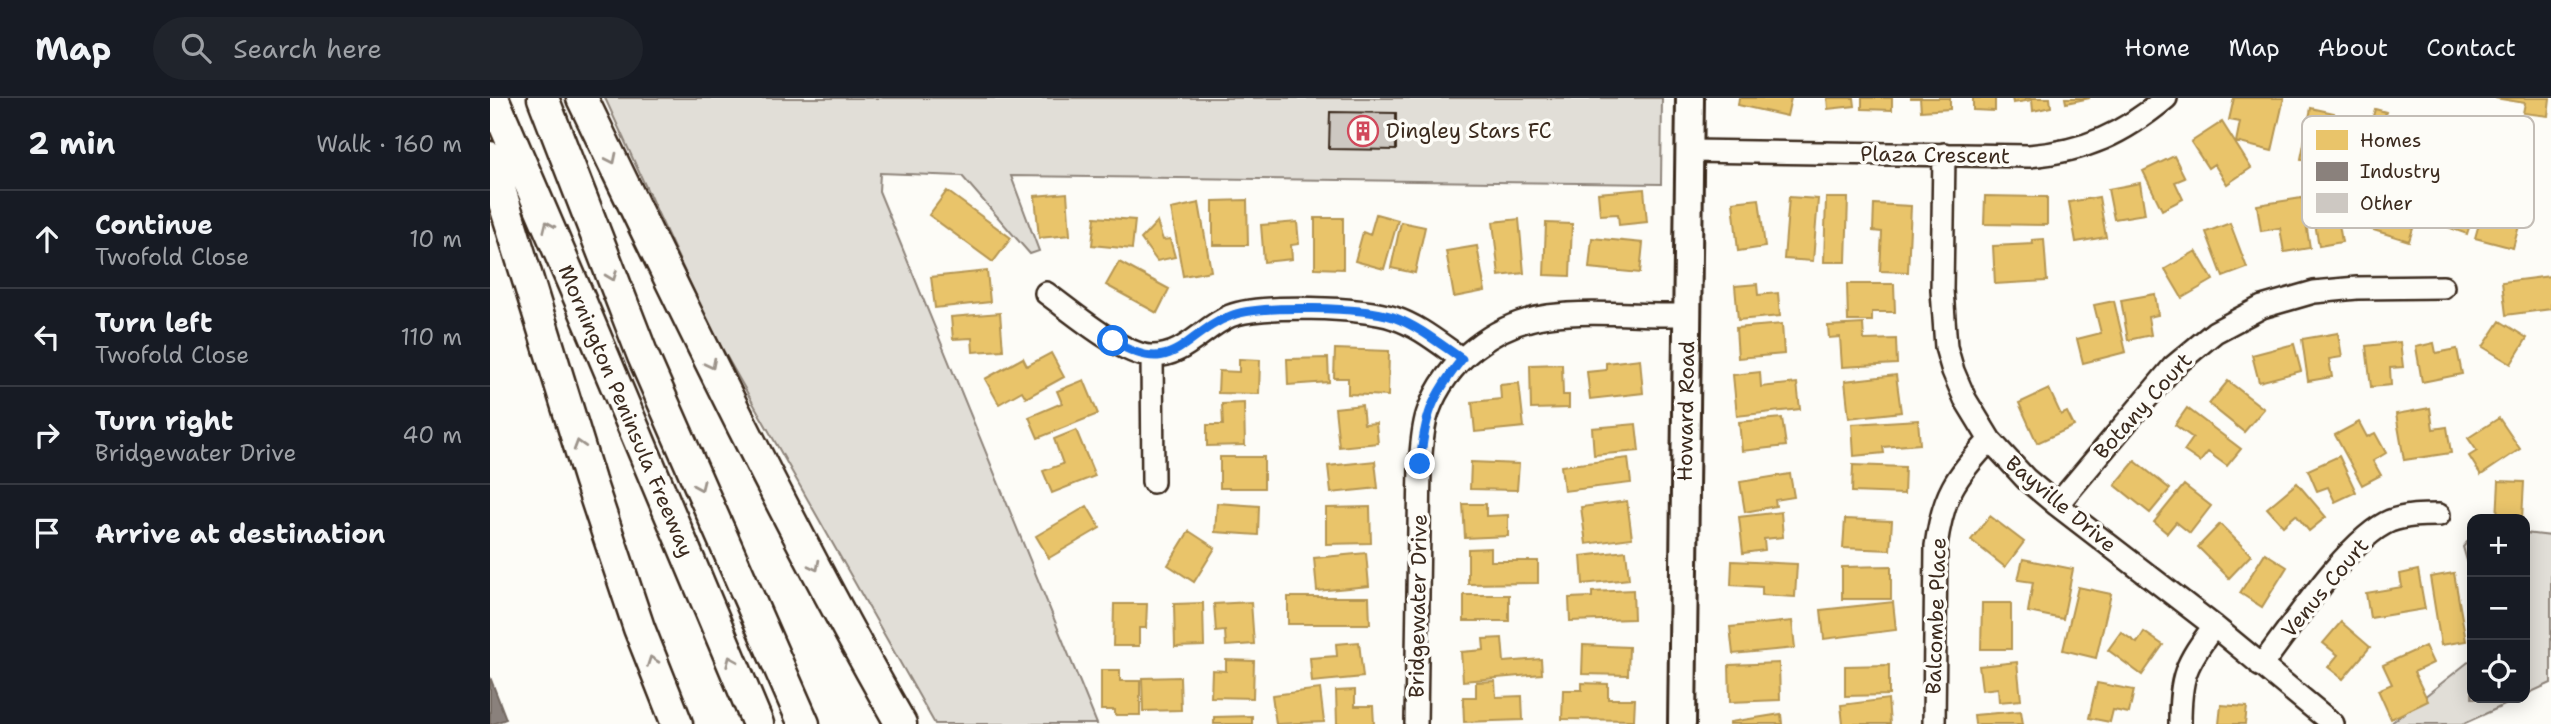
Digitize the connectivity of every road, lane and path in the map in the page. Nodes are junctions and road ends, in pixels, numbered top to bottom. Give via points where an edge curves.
1 (493, 98) edge
2 (543, 98) edge
3 (582, 98) edge
4 (1690, 98) edge
5 (2166, 98) edge
6 (1690, 151) junction
7 (1944, 154) junction
8 (490, 158) edge
9 (2444, 287) dead end
10 (1046, 293) dead end
11 (1687, 315) junction
12 (1152, 356) junction
13 (1462, 359) junction
14 (1990, 440) junction
15 (1153, 482) dead end
16 (2057, 505) junction
17 (2438, 515) dead end
18 (2214, 626) junction
19 (2262, 666) junction
20 (677, 724) edge
21 (758, 724) edge
22 (804, 724) edge
23 (901, 724) edge
24 (1416, 724) edge
25 (1682, 724) edge
26 (1934, 724) edge
27 (2179, 724) edge
28 (2333, 724) edge

21 -> 1 highway, Mornington Peninsula Freeway
2 -> 22 highway, Mornington Peninsula Freeway via 643,356
3 -> 23 highway via 708,357
4 - 6 main road, Howard Road
5 - 7 street, Plaza Crescent via 2124,129 2078,149 2029,156
6 - 7 street, Plaza Crescent
6 - 11 main road, Howard Road
7 - 14 street, Bayville Drive via 1942,321 1946,347 1965,399
20 -> 8 highway via 594,494
9 - 16 street, Botany Court via 2314,292 2262,307 2215,332 2173,367
10 - 12 street via 1120,345
11 - 13 street, Bridgewater Drive via 1571,314 1527,320 1483,340
11 - 25 main road, Howard Road
12 - 13 street via 1176,352 1232,315 1267,309 1393,317
12 - 15 street
13 - 24 street, Bridgewater Drive via 1434,397 1423,431
14 - 16 street, Bayville Drive
14 - 26 street, Balcombe Place via 1953,484 1939,522
16 - 18 street, Bayville Drive
17 - 19 street, Venus Court via 2404,517 2372,531 2341,563
18 - 19 street, Bayville Drive
18 - 27 street via 2185,670
19 - 28 street, Bayville Drive

